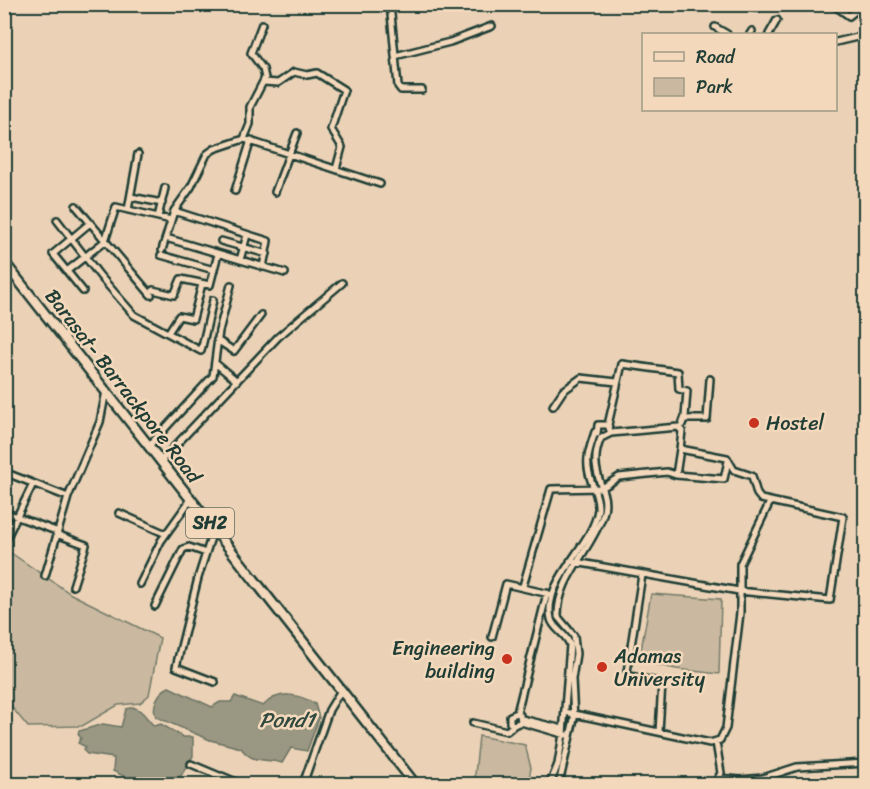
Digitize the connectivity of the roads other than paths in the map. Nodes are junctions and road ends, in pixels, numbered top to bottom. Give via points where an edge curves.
1 (390, 4) edge
2 (752, 4) edge
3 (765, 4) edge
4 (832, 4) edge
5 (866, 13) edge
6 (777, 20) dead end
7 (262, 24) dead end
8 (492, 27) dead end
9 (715, 27) dead end
10 (725, 33) edge
11 (770, 33) edge
12 (866, 35) edge
13 (837, 42) edge
14 (395, 56) junction
15 (264, 82) junction
16 (422, 90) dead end
17 (297, 133) dead end
18 (247, 140) junction
19 (290, 153) junction
20 (138, 154) dead end
21 (336, 170) junction
22 (380, 184) dead end
23 (165, 188) dead end
24 (235, 192) dead end
25 (275, 192) dead end
26 (131, 197) junction
27 (162, 203) junction
28 (76, 206) dead end
29 (128, 210) junction
30 (174, 211) junction
31 (158, 218) junction
32 (57, 220) dead end
33 (171, 220) junction
34 (90, 223) junction
35 (247, 235) junction
36 (166, 238) junction
37 (71, 239) junction
38 (105, 241) junction
39 (221, 241) dead end
40 (244, 247) junction
41 (218, 254) junction
42 (267, 254) junction
43 (85, 257) junction
44 (240, 260) junction
45 (4, 262) edge
46 (263, 267) junction
47 (214, 270) junction
48 (67, 271) junction
49 (285, 273) dead end
50 (342, 283) dead end
51 (202, 284) junction
52 (231, 285) dead end
53 (82, 291) dead end
54 (213, 300) dead end
55 (261, 315) dead end
56 (168, 333) junction
57 (217, 340) junction
58 (215, 363) junction
59 (710, 379) dead end
60 (237, 381) junction
61 (617, 382) junction
62 (106, 391) junction
63 (554, 406) dead end
64 (684, 419) junction
65 (608, 424) junction
66 (680, 429) junction
67 (595, 432) junction
68 (610, 433) junction
69 (601, 438) junction
70 (148, 447) junction
71 (680, 449) junction
72 (729, 459) junction
73 (160, 462) junction
74 (4, 472) edge
75 (676, 475) junction
76 (33, 484) junction
77 (594, 488) junction
78 (602, 488) junction
79 (68, 496) junction
80 (191, 499) junction
81 (770, 502) junction
82 (4, 512) edge
83 (119, 513) dead end
84 (18, 517) junction
85 (214, 528) junction
86 (56, 532) junction
87 (166, 534) junction
88 (4, 543) edge
89 (206, 553) junction
90 (574, 562) junction
91 (642, 574) junction
92 (45, 576) dead end
93 (140, 584) dead end
94 (73, 586) dead end
95 (523, 586) junction
96 (739, 591) junction
97 (551, 594) junction
98 (155, 606) dead end
99 (492, 637) dead end
100 (569, 653) junction
101 (576, 654) junction
102 (215, 682) dead end
103 (340, 692) junction
104 (565, 712) junction
105 (517, 713) junction
106 (573, 713) junction
107 (521, 721) junction
108 (473, 723) dead end
109 (514, 725) junction
110 (563, 731) junction
111 (659, 732) junction
112 (571, 736) junction
113 (716, 742) junction
114 (866, 763) edge
115 (190, 764) dead end
116 (719, 778) junction
117 (241, 784) edge
118 (303, 784) edge
119 (415, 784) edge
120 (550, 784) edge
121 (559, 784) edge
122 (715, 784) edge

1 - 14 street
2 - 3 street via 760,8
4 - 5 street via 849,16 859,8
6 - 11 street
7 - 15 street via 251,53 264,71
8 - 14 street
9 - 10 street
12 - 13 street
14 - 16 street via 399,89
15 - 18 street via 250,107
15 - 21 street via 278,83 294,72 317,73 344,90 330,131 342,147
17 - 19 street
18 - 19 street
18 - 24 street
18 - 30 street via 210,151
19 - 21 street
19 - 25 street
20 - 26 street
21 - 22 street
23 - 27 street
26 - 27 street
26 - 29 street
27 - 31 street
28 - 34 street
29 - 31 street
29 - 38 street via 114,209
30 - 33 street
30 - 35 street
31 - 33 street
32 - 37 street
33 - 36 street
34 - 37 street
34 - 38 street
35 - 40 street
35 - 42 street via 269,242
36 - 41 street
36 - 47 street via 162,253
37 - 43 street
37 - 48 street via 53,254
38 - 43 street
38 - 51 street via 152,293 174,295 181,279
39 - 40 street
40 - 42 street
40 - 44 street
41 - 44 street
41 - 47 street
42 - 46 street
43 - 48 street
43 - 56 street via 134,315
44 - 46 street
45 - 62 main road, Barasat- Barrackpore Road / SH2
46 - 49 street
47 - 51 street via 210,285
48 - 53 street
50 - 60 street via 297,320
51 - 56 street via 193,319 179,316
52 - 57 street
54 - 56 street via 203,350
55 - 57 street via 234,351
57 - 58 street
58 - 60 street
58 - 70 street via 213,378
59 - 64 street via 707,419
60 - 73 street
61 - 63 street via 581,378 563,391
61 - 64 street via 624,362 676,370 679,389 687,391
61 - 65 street
62 - 70 main road, Barasat- Barrackpore Road / SH2
62 - 79 street via 100,422
64 - 66 street
65 - 67 street via 601,423
65 - 68 street
66 - 68 street via 674,426
66 - 71 street
67 - 69 street
67 - 77 street via 588,461
68 - 69 street
69 - 78 street via 594,459
70 - 73 main road, Barasat- Barrackpore Road / SH2
71 - 72 street
71 - 75 street
72 - 75 street via 726,479
72 - 81 street via 734,470 752,476 759,497
73 - 80 main road, Barasat- Barrackpore Road / SH2
74 - 76 street
75 - 78 street via 667,472 619,477
76 - 79 street
76 - 84 street
77 - 78 street
77 - 90 street via 598,508
77 - 95 street via 554,488 549,492
78 - 90 street via 604,513 591,543
79 - 86 street
80 - 85 main road, Barasat- Barrackpore Road / SH2
80 - 87 street
81 - 96 street via 741,558
81 - 96 street via 843,517 830,600
82 - 84 street
83 - 87 street
84 - 86 street
84 - 88 street
85 - 89 street
85 - 103 main road, Barasat- Barrackpore Road / SH2
86 - 92 street
86 - 94 street via 86,545
87 - 93 street
89 - 98 street via 183,549
89 - 102 street via 176,668
90 - 91 street
90 - 97 street
90 - 101 street via 560,593 558,612 560,622 574,636
91 - 96 street
91 - 111 street via 627,672 662,683
95 - 97 street
95 - 99 street via 504,587
96 - 113 street via 740,613 726,728
97 - 100 street via 551,621 568,639
97 - 105 street
100 - 101 street
100 - 104 street
101 - 106 street
103 - 118 street via 329,710
103 - 119 main road, Barasat- Barrackpore Road / SH2
104 - 106 street
104 - 110 street
105 - 107 street
105 - 109 street via 509,720
106 - 111 street
106 - 112 street
107 - 109 street
107 - 110 street
108 - 109 street via 509,731
110 - 112 street
110 - 120 street via 558,764
111 - 113 street
112 - 121 street
113 - 116 street
114 - 116 street via 797,767 763,778
115 - 117 street
116 - 122 street

